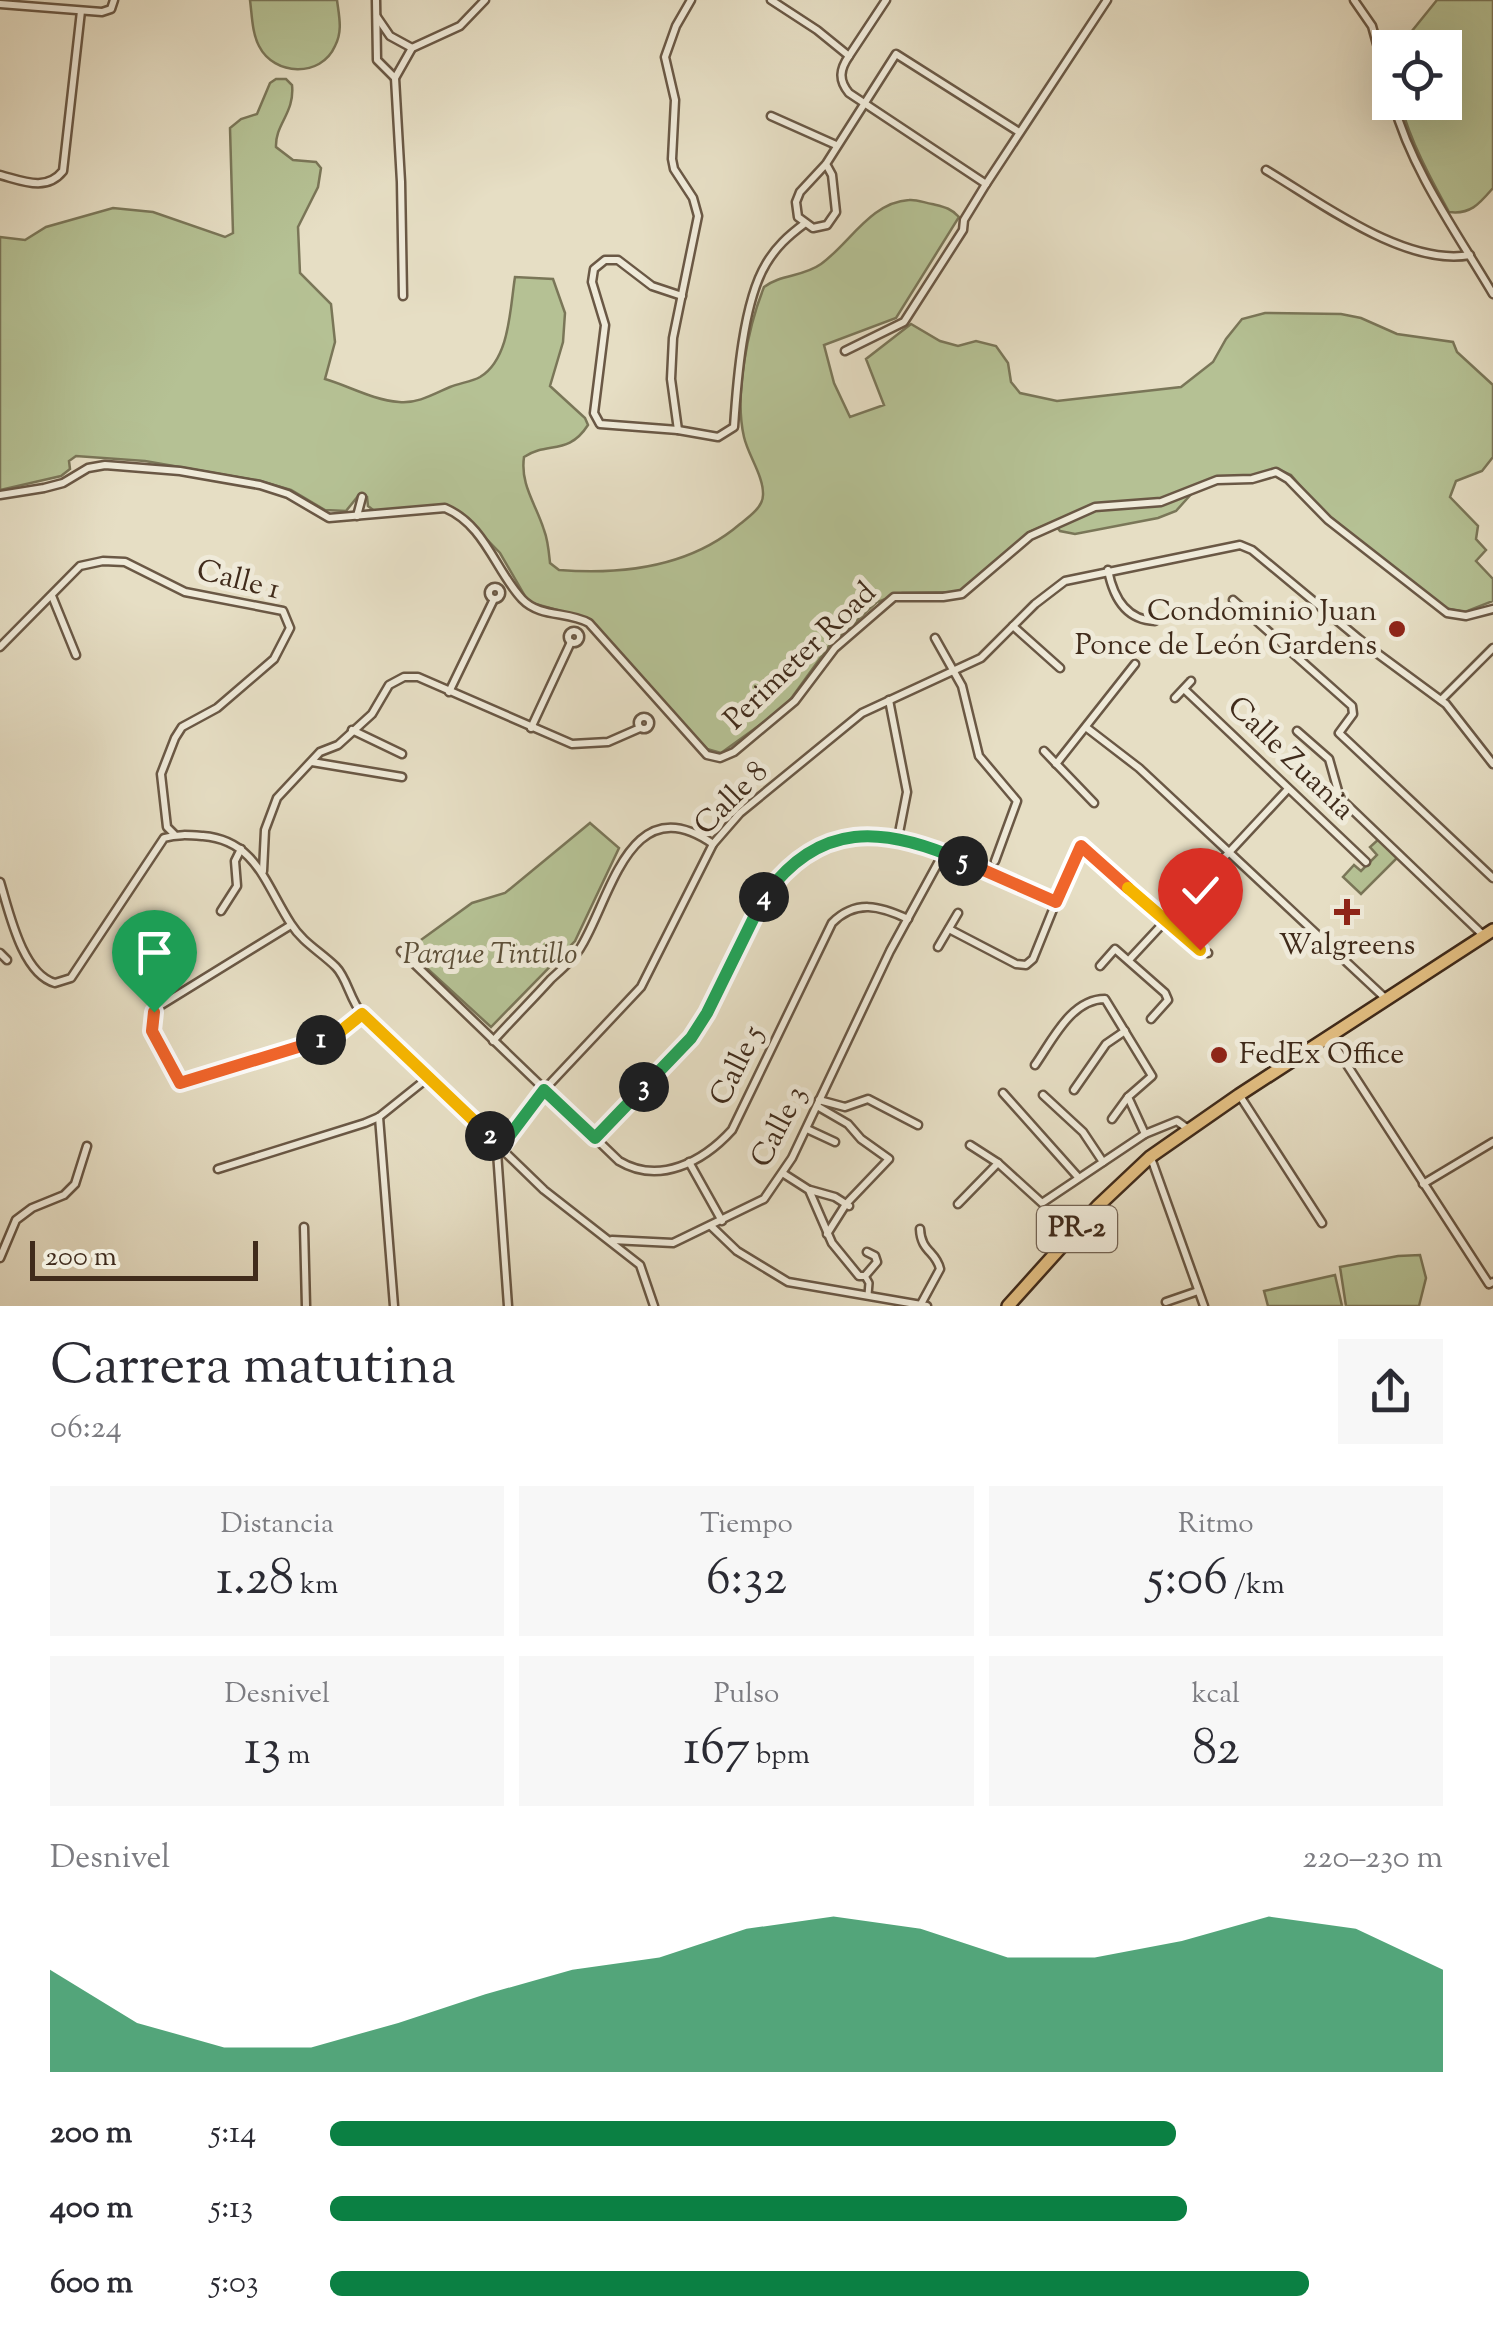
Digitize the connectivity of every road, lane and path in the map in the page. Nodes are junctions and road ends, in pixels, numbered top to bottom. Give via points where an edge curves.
1 (114, 0) edge
2 (376, 0) edge
3 (486, 0) edge
4 (690, 0) edge
5 (771, 0) edge
6 (886, 0) edge
7 (1106, 0) edge
8 (1354, 0) edge
9 (0, 4) edge
10 (81, 11) junction
11 (376, 16) junction
12 (1373, 30) edge
13 (412, 48) junction
14 (848, 56) junction
15 (394, 78) junction
16 (862, 103) junction
17 (771, 116) dead end
18 (1398, 120) edge
19 (1019, 132) junction
20 (836, 145) junction
21 (826, 164) junction
22 (1266, 170) dead end
23 (0, 174) edge
24 (986, 184) junction
25 (804, 224) junction
26 (1470, 255) junction
27 (1493, 294) edge
28 (402, 296) dead end
29 (682, 296) junction
30 (845, 351) dead end
31 (678, 430) junction
32 (0, 495) edge
33 (362, 496) dead end
34 (357, 516) junction
35 (1108, 570) junction
36 (52, 596) junction
37 (494, 599) dead end
38 (1233, 600) dead end
39 (1493, 609) edge
40 (1155, 621) dead end
41 (1013, 626) junction
42 (935, 638) dead end
43 (571, 642) dead end
44 (0, 647) edge
45 (1493, 648) edge
46 (76, 655) dead end
47 (1135, 664) dead end
48 (1060, 668) dead end
49 (954, 672) junction
50 (1192, 681) dead end
51 (1184, 689) junction
52 (450, 692) junction
53 (1176, 698) dead end
54 (889, 700) junction
55 (1440, 700) junction
56 (531, 728) junction
57 (640, 728) dead end
58 (1087, 728) junction
59 (352, 730) junction
60 (1297, 731) dead end
61 (1044, 752) dead end
62 (402, 754) dead end
63 (311, 762) junction
64 (1056, 764) junction
65 (1493, 764) edge
66 (402, 777) dead end
67 (1288, 788) junction
68 (1094, 804) dead end
69 (175, 834) junction
70 (898, 838) junction
71 (713, 844) junction
72 (241, 849) junction
73 (944, 852) junction
74 (1230, 852) junction
75 (995, 861) dead end
76 (1366, 862) dead end
77 (264, 873) junction
78 (1493, 878) edge
79 (0, 882) edge
80 (1056, 902) junction
81 (221, 911) dead end
82 (958, 913) dead end
83 (908, 919) junction
84 (1164, 921) junction
85 (290, 924) junction
86 (949, 929) junction
87 (1489, 933) edge
88 (938, 947) dead end
89 (400, 951) dead end
90 (1208, 952) dead end
91 (0, 953) edge
92 (7, 960) dead end
93 (1129, 960) junction
94 (1100, 966) dead end
95 (1385, 998) junction
96 (362, 1014) junction
97 (1151, 1019) dead end
98 (1125, 1032) junction
99 (1328, 1036) junction
100 (493, 1041) junction
101 (1035, 1065) dead end
102 (429, 1078) junction
103 (544, 1090) junction
104 (1074, 1090) dead end
105 (1003, 1093) dead end
106 (1043, 1095) dead end
107 (1239, 1095) junction
108 (1128, 1097) junction
109 (818, 1103) junction
110 (379, 1117) junction
111 (1112, 1119) dead end
112 (918, 1126) dead end
113 (806, 1128) junction
114 (1188, 1128) junction
115 (1145, 1134) junction
116 (595, 1138) junction
117 (834, 1142) dead end
118 (1493, 1142) edge
119 (970, 1145) dead end
120 (87, 1146) dead end
121 (501, 1147) junction
122 (1150, 1157) junction
123 (689, 1162) junction
124 (1103, 1162) junction
125 (998, 1163) junction
126 (218, 1169) dead end
127 (784, 1174) junction
128 (1078, 1177) junction
129 (1423, 1184) junction
130 (809, 1190) junction
131 (958, 1204) dead end
132 (848, 1205) junction
133 (722, 1222) junction
134 (1322, 1223) dead end
135 (711, 1226) junction
136 (304, 1227) dead end
137 (920, 1229) dead end
138 (827, 1234) junction
139 (610, 1239) junction
140 (867, 1252) dead end
141 (0, 1258) edge
142 (862, 1276) junction
143 (1491, 1283) edge
144 (1198, 1291) junction
145 (868, 1296) junction
146 (1166, 1302) dead end
147 (924, 1305) edge
148 (306, 1306) edge
149 (394, 1306) edge
150 (508, 1306) edge
151 (654, 1306) edge
152 (1008, 1306) edge
153 (1204, 1306) edge

1 - 10 street via 111,9
2 - 11 street
3 - 13 street via 460,26
4 - 29 street via 665,58 675,100 674,169 698,216
5 - 14 street
6 - 14 street
7 - 19 street
8 - 12 street
9 - 10 street
10 - 23 street via 63,171 43,185
11 - 13 street via 390,36
11 - 15 street via 377,60
13 - 15 street
14 - 16 street via 841,79
15 - 28 street
16 - 19 street via 896,54
16 - 20 street
16 - 24 street
17 - 20 street
18 - 26 street
19 - 24 street
20 - 21 street
21 - 25 street via 797,197
21 - 25 street via 836,212 823,227
22 - 26 street via 1386,241
24 - 30 street via 904,322
25 - 31 street via 777,247 761,273 734,427 718,438
26 - 27 street
29 - 31 street via 670,364
29 - 31 street via 652,286 614,259 592,274 605,325 594,418 603,425
32 - 34 street, Perimeter Road via 63,483 106,465 260,485 329,518
33 - 34 street
34 - 39 street, Perimeter Road via 445,508 460,514 523,601 589,623 707,754 720,758 795,701 822,661 886,600 962,594 1038,532 1107,504 1161,502 1217,480 1276,472 1446,614
35 - 40 street via 1120,603 1144,621
35 - 41 street, Calle 8 via 1056,586
35 - 55 street, Calle 8 via 1240,545
36 - 44 street, Calle 1
36 - 46 street
36 - 69 street, Calle 1 via 80,566 125,562 186,592 276,608 288,617 288,635 274,659 174,738 161,786 166,827
37 - 52 street
38 - 78 street via 1352,706 1339,732
41 - 48 street
41 - 49 street, Calle 8 via 982,658
42 - 49 street
43 - 56 street
45 - 55 street
47 - 58 street
49 - 54 street, Calle 8
49 - 75 street via 975,746 1018,801
50 - 51 street
51 - 53 street
51 - 67 street, Calle Zuania
52 - 56 street
52 - 59 street via 418,677 399,678
54 - 70 street via 907,792
54 - 71 street, Calle 8 via 862,713
55 - 65 street
56 - 57 street via 582,746
58 - 64 street
58 - 74 street
59 - 62 street
59 - 63 street
60 - 87 street via 1330,759 1340,798
61 - 64 street
63 - 66 street
63 - 77 street via 270,813
64 - 68 street
67 - 74 street
67 - 76 street, Calle Zuania
69 - 72 street via 220,838
69 - 79 street via 164,838 64,981 48,982 18,942
70 - 73 street
70 - 116 street via 836,840 780,875 691,1038
71 - 100 street via 674,828 636,842 581,948
71 - 103 street, Calle 8 via 640,988
72 - 77 street
72 - 81 street via 237,886
73 - 80 street
73 - 83 street, Calle 3
74 - 84 street
74 - 95 street
77 - 85 street
80 - 84 street via 1081,846
80 - 86 street via 1026,965
82 - 86 street
83 - 109 street, Calle 3
83 - 123 street, Calle 5 via 869,906 852,908 832,923 732,1130
84 - 90 street
84 - 93 street
85 - 96 street via 336,968
85 - 96 street via 154,1012 152,1031 176,1081 327,1038
86 - 88 street
87 - 95 main road, PR-2
89 - 100 street, Calle 5
91 - 92 street
93 - 94 street via 1115,949
93 - 97 street via 1167,995
95 - 99 main road, PR-2
96 - 102 street
98 - 101 street via 1105,999 1095,999 1070,1014
98 - 104 street via 1106,1044
98 - 108 street via 1152,1076
99 - 107 main road, PR-2
99 - 129 street
100 - 103 street, Calle 5
102 - 110 street
102 - 121 street
103 - 116 street, Calle 5
103 - 121 street, Calle 8
105 - 128 street
106 - 124 street via 1083,1132
107 - 114 main road, PR-2
107 - 134 street
108 - 111 street
108 - 115 street
109 - 112 street via 845,1108 868,1099
109 - 113 street, Calle 3
109 - 132 street via 889,1160
110 - 126 street
110 - 149 street
113 - 117 street
113 - 127 street, Calle 3
114 - 115 street via 1178,1121
114 - 122 main road, PR-2
115 - 124 street
116 - 123 street, Calle 5 via 618,1161 643,1172 668,1172
118 - 129 street
119 - 125 street
120 - 141 street via 75,1184 16,1220
121 - 139 street via 544,1190
121 - 150 street via 496,1152
122 - 144 street
122 - 152 main road, PR-2
123 - 133 street
124 - 128 street
125 - 128 street via 1042,1203
125 - 131 street
127 - 130 street
127 - 133 street, Calle 3 via 764,1199
129 - 143 street
130 - 132 street
130 - 138 street
132 - 138 street
133 - 135 street, Calle 3
135 - 139 street, Calle 3 via 673,1244
135 - 145 street via 736,1251 788,1282
136 - 148 street
137 - 147 street via 940,1269
138 - 142 street
139 - 151 street via 640,1265
140 - 142 street via 877,1262
142 - 145 street
144 - 146 street
144 - 153 street
145 - 147 street

